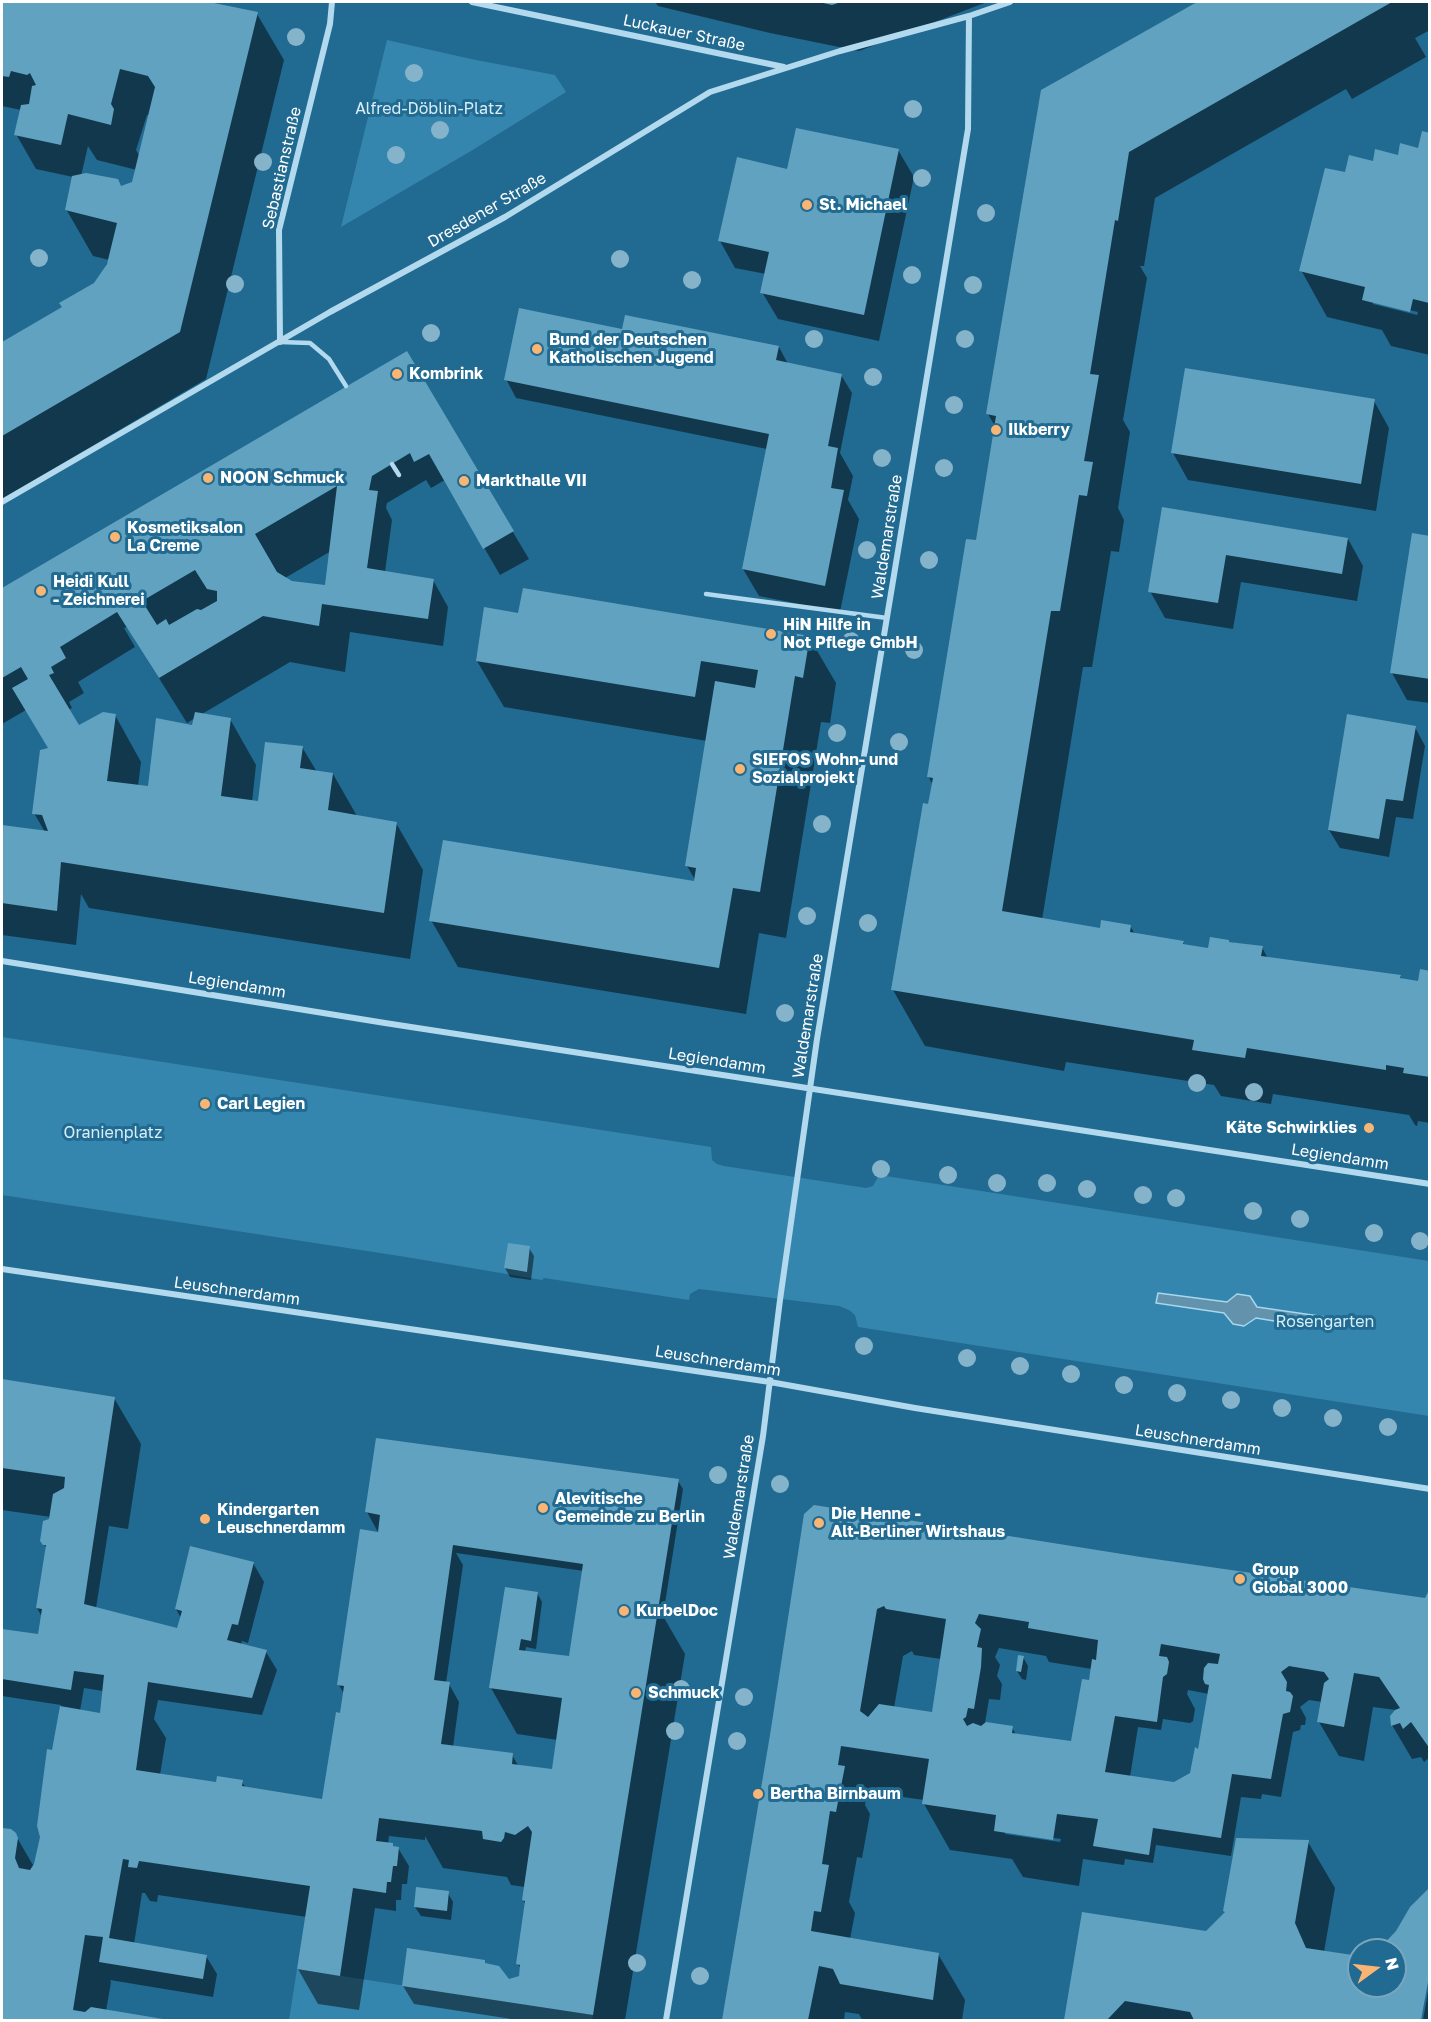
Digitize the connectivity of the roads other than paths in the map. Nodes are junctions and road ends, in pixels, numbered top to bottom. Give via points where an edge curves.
1 (332, 2) edge
2 (472, 2) edge
3 (1010, 2) edge
4 (969, 16) junction
5 (785, 68) junction
6 (280, 342) junction
7 (346, 386) dead end
8 (392, 464) dead end
9 (399, 475) dead end
10 (2, 502) edge
11 (706, 594) dead end
12 (887, 618) junction
13 (2, 961) edge
14 (810, 1089) junction
15 (1430, 1184) edge
16 (2, 1269) edge
17 (770, 1382) junction
18 (1430, 1489) edge
19 (666, 2020) edge

1 - 6 street, Sebastianstraße via 330,24 279,230
2 - 5 street, Luckauer Straße
3 - 4 street, Dresdener Straße
4 - 5 street, Dresdener Straße
4 - 12 street, Waldemarstraße via 968,129
5 - 6 street, Dresdener Straße via 710,92 505,218
6 - 7 lane via 310,343 329,358
6 - 10 street, Dresdener Straße
8 - 9 lane
11 - 12 lane
12 - 14 street, Waldemarstraße
13 - 14 street, Legiendamm
14 - 15 street, Legiendamm
14 - 17 street, Waldemarstraße
16 - 17 street, Leuschnerdamm
17 - 18 street, Leuschnerdamm
17 - 19 street, Waldemarstraße

